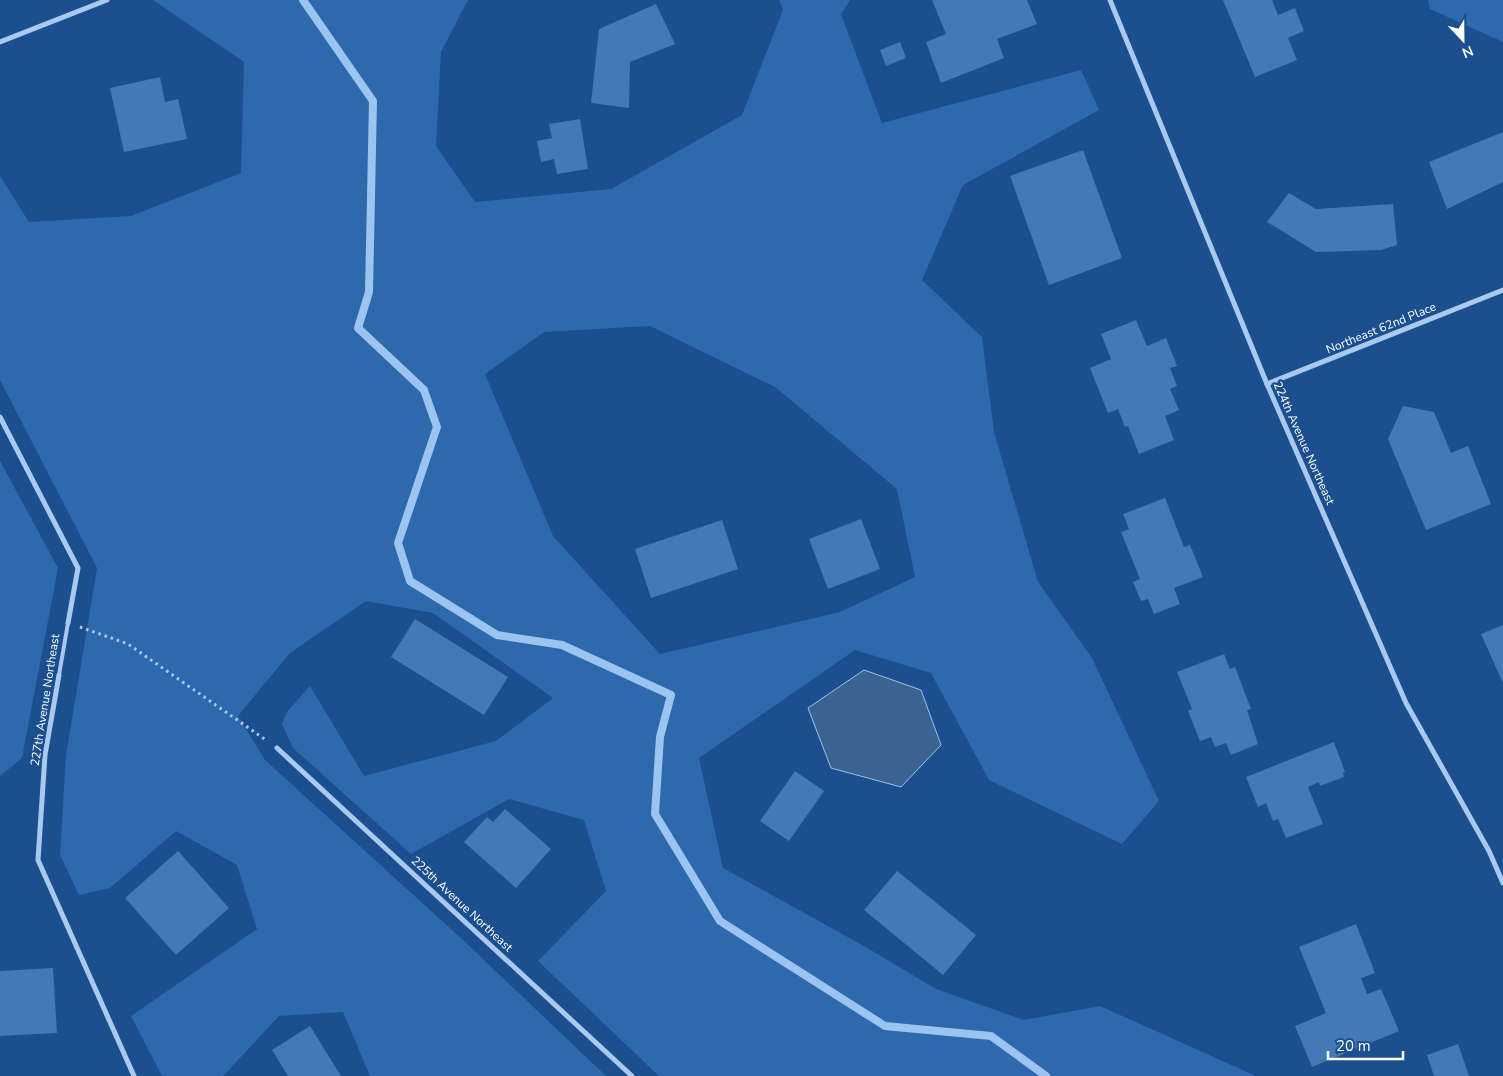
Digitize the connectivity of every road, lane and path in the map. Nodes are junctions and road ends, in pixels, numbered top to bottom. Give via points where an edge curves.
1 (107, 0) edge
2 (1110, 0) edge
3 (0, 42) edge
4 (1503, 290) edge
5 (1267, 384) junction
6 (0, 417) edge
7 (68, 623) junction
8 (59, 675) joint
9 (277, 748) joint
10 (1503, 883) edge
11 (134, 1076) edge
12 (632, 1076) edge

1 - 3 street
2 - 5 street, 224th Avenue Northeast
4 - 5 street, Northeast 62nd Place
5 - 10 street, 224th Avenue Northeast via 1406,703 1490,851
6 - 7 street, 227th Avenue Northeast via 78,568
7 - 8 lane, 227th Avenue Northeast
7 - 9 path via 128,644
8 - 11 street, 227th Avenue Northeast via 45,755 38,860
9 - 12 street, 225th Avenue Northeast

